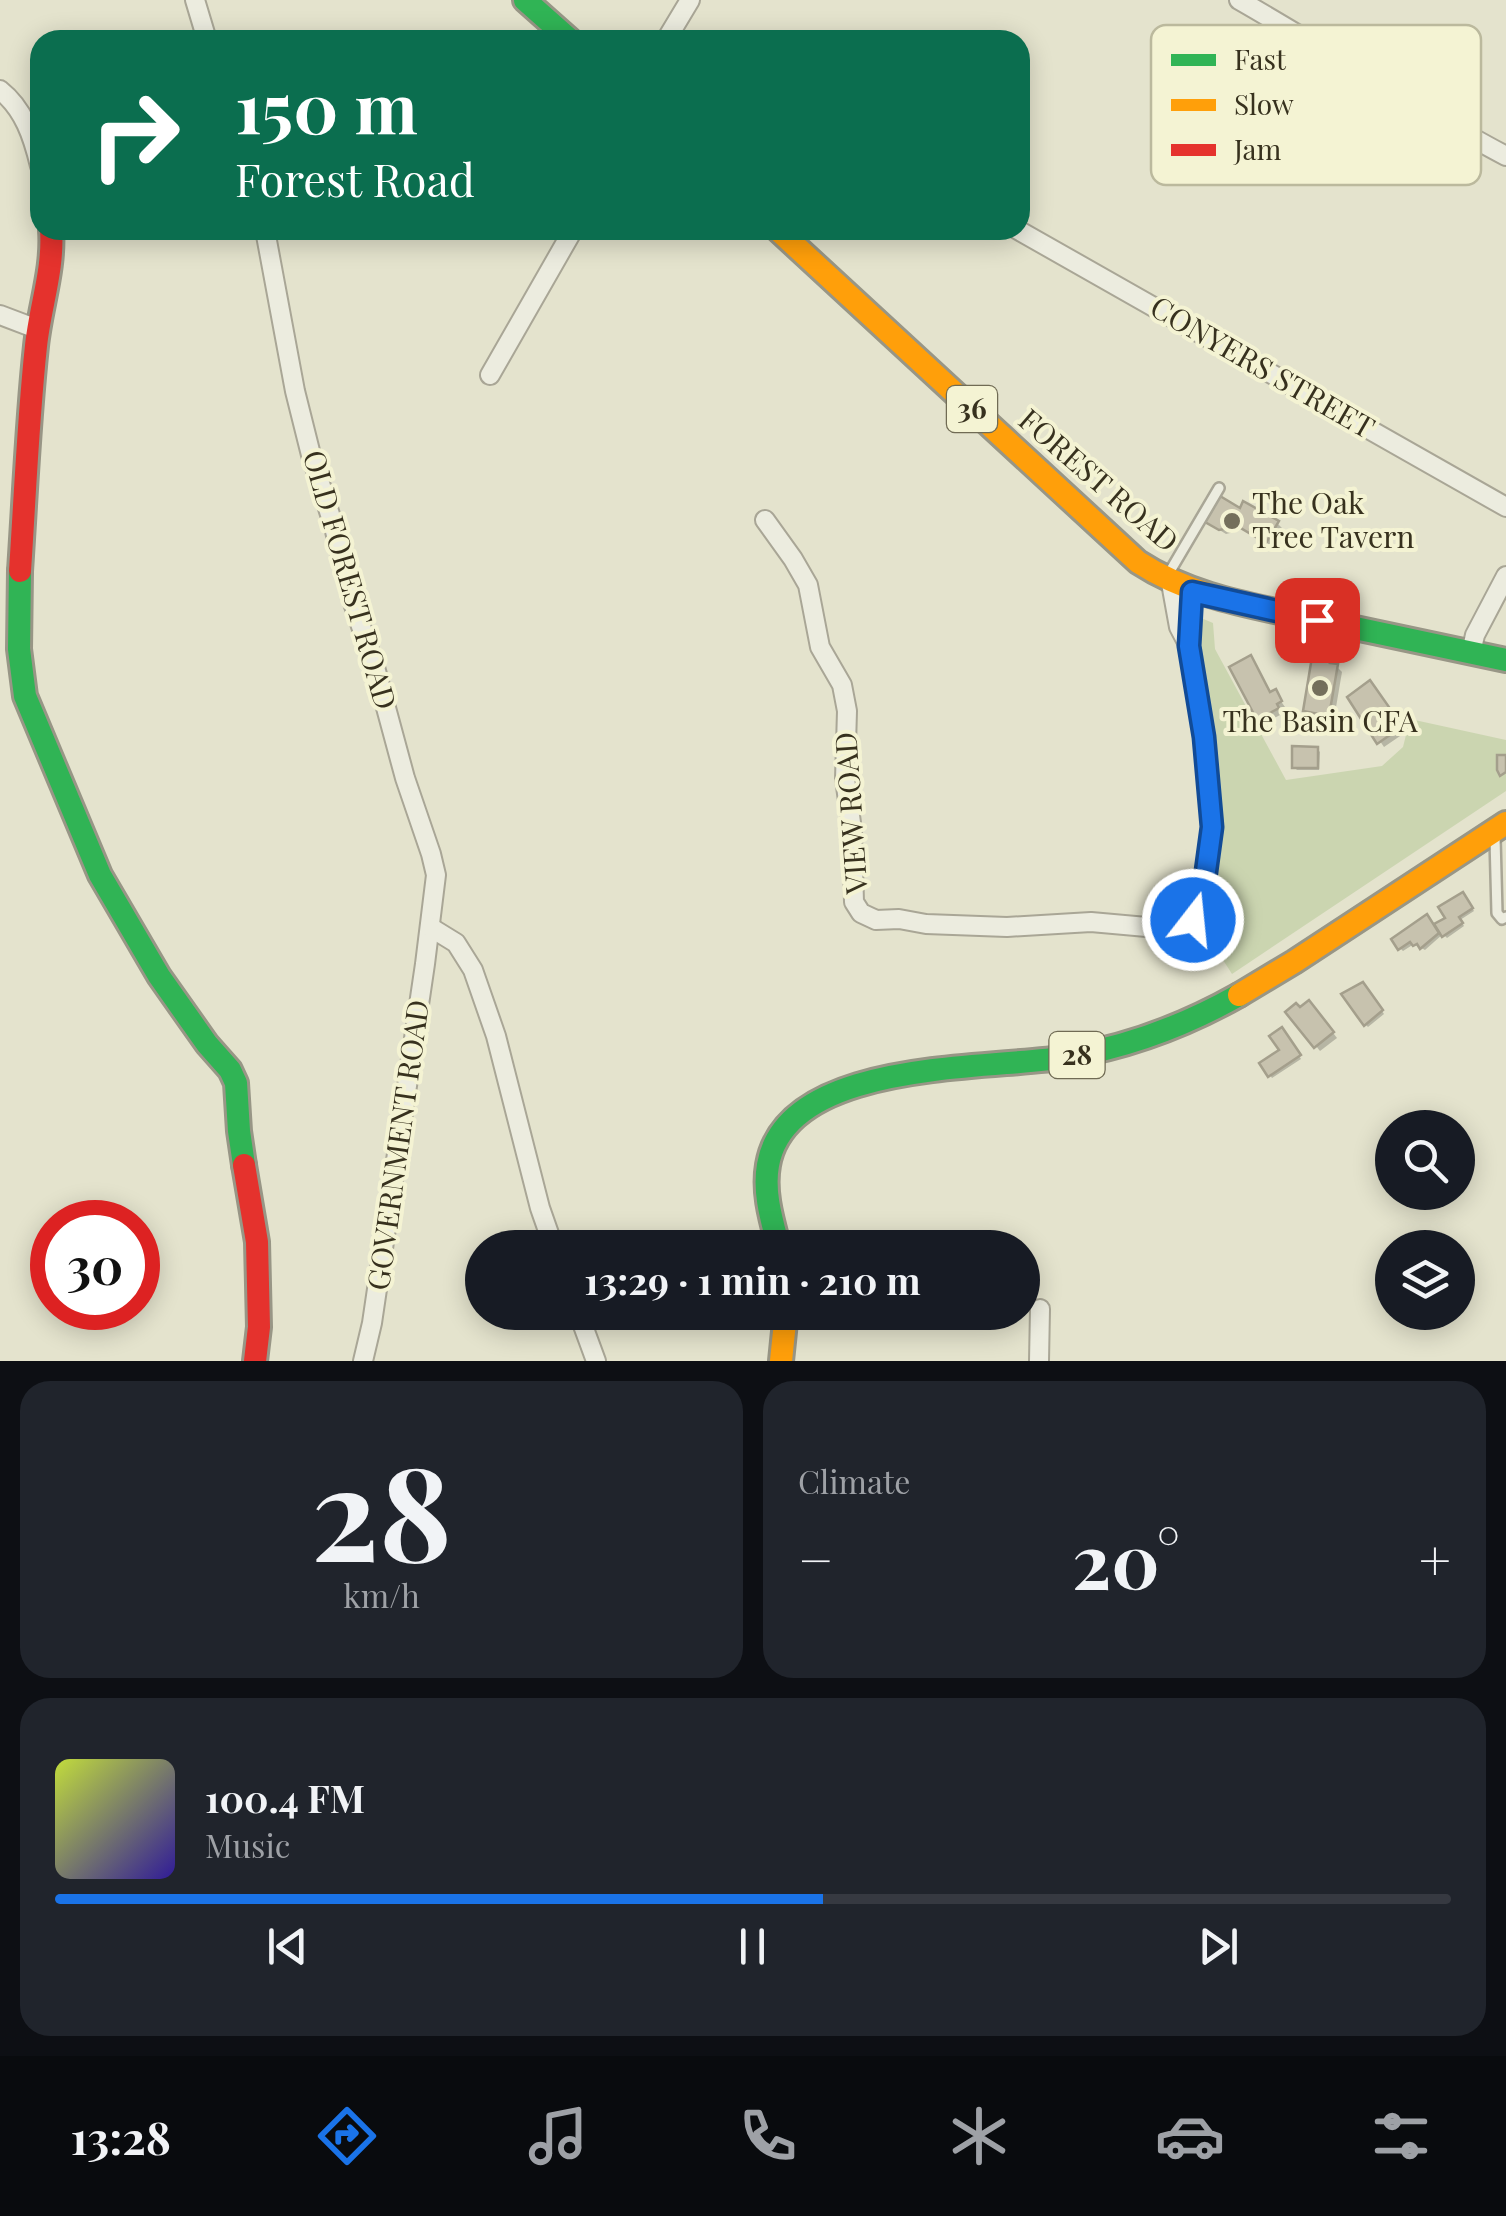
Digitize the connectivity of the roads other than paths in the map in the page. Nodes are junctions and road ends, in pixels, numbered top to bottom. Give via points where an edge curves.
1 (195, 0) edge
2 (525, 0) edge
3 (690, 0) edge
4 (1239, 0) edge
5 (1282, 25) edge
6 (203, 30) edge
7 (559, 30) edge
8 (672, 30) edge
9 (0, 90) edge
10 (30, 132) edge
11 (1481, 143) edge
12 (1506, 156) edge
13 (1030, 237) edge
14 (52, 240) edge
15 (266, 240) edge
16 (568, 240) edge
17 (789, 240) edge
18 (0, 315) edge
19 (38, 329) junction
20 (490, 375) dead end
21 (1219, 488) dead end
22 (1506, 507) edge
23 (764, 520) dead end
24 (1506, 576) edge
25 (1176, 585) junction
26 (1471, 653) junction
27 (1506, 660) edge
28 (1500, 827) edge
29 (1506, 917) edge
30 (430, 928) junction
31 (548, 1230) edge
32 (774, 1230) edge
33 (585, 1330) edge
34 (784, 1330) edge
35 (1040, 1330) edge
36 (256, 1361) edge
37 (363, 1361) edge
38 (596, 1361) edge
39 (781, 1361) edge
40 (1039, 1361) edge

1 - 6 street
2 - 7 main road
3 - 8 street
4 - 5 street
9 - 10 street
11 - 12 street
13 - 22 street, CONYERS STREET
14 - 19 main road
15 - 30 street, OLD FOREST ROAD via 295,391 431,854 436,875
16 - 20 street
17 - 25 main road, FOREST ROAD / 36 via 1138,562
18 - 19 street
19 - 36 main road via 17,644 25,696 100,874 159,976 236,1083 259,1276
21 - 25 lane
23 - 25 street, VIEW ROAD via 808,585 820,646 842,685 854,902 876,920 1007,927 1091,922 1189,938 1212,827 1204,737
24 - 26 street
25 - 26 main road, FOREST ROAD / 36
26 - 27 main road, FOREST ROAD / 36
28 - 29 lane via 1498,913
28 - 32 main road, 28 via 1262,983 1191,1020 1077,1055 882,1079 814,1104 790,1123 769,1160 766,1200
30 - 31 street via 456,943 473,970
30 - 37 street, GOVERNMENT ROAD
33 - 38 street
34 - 39 main road
35 - 40 street

